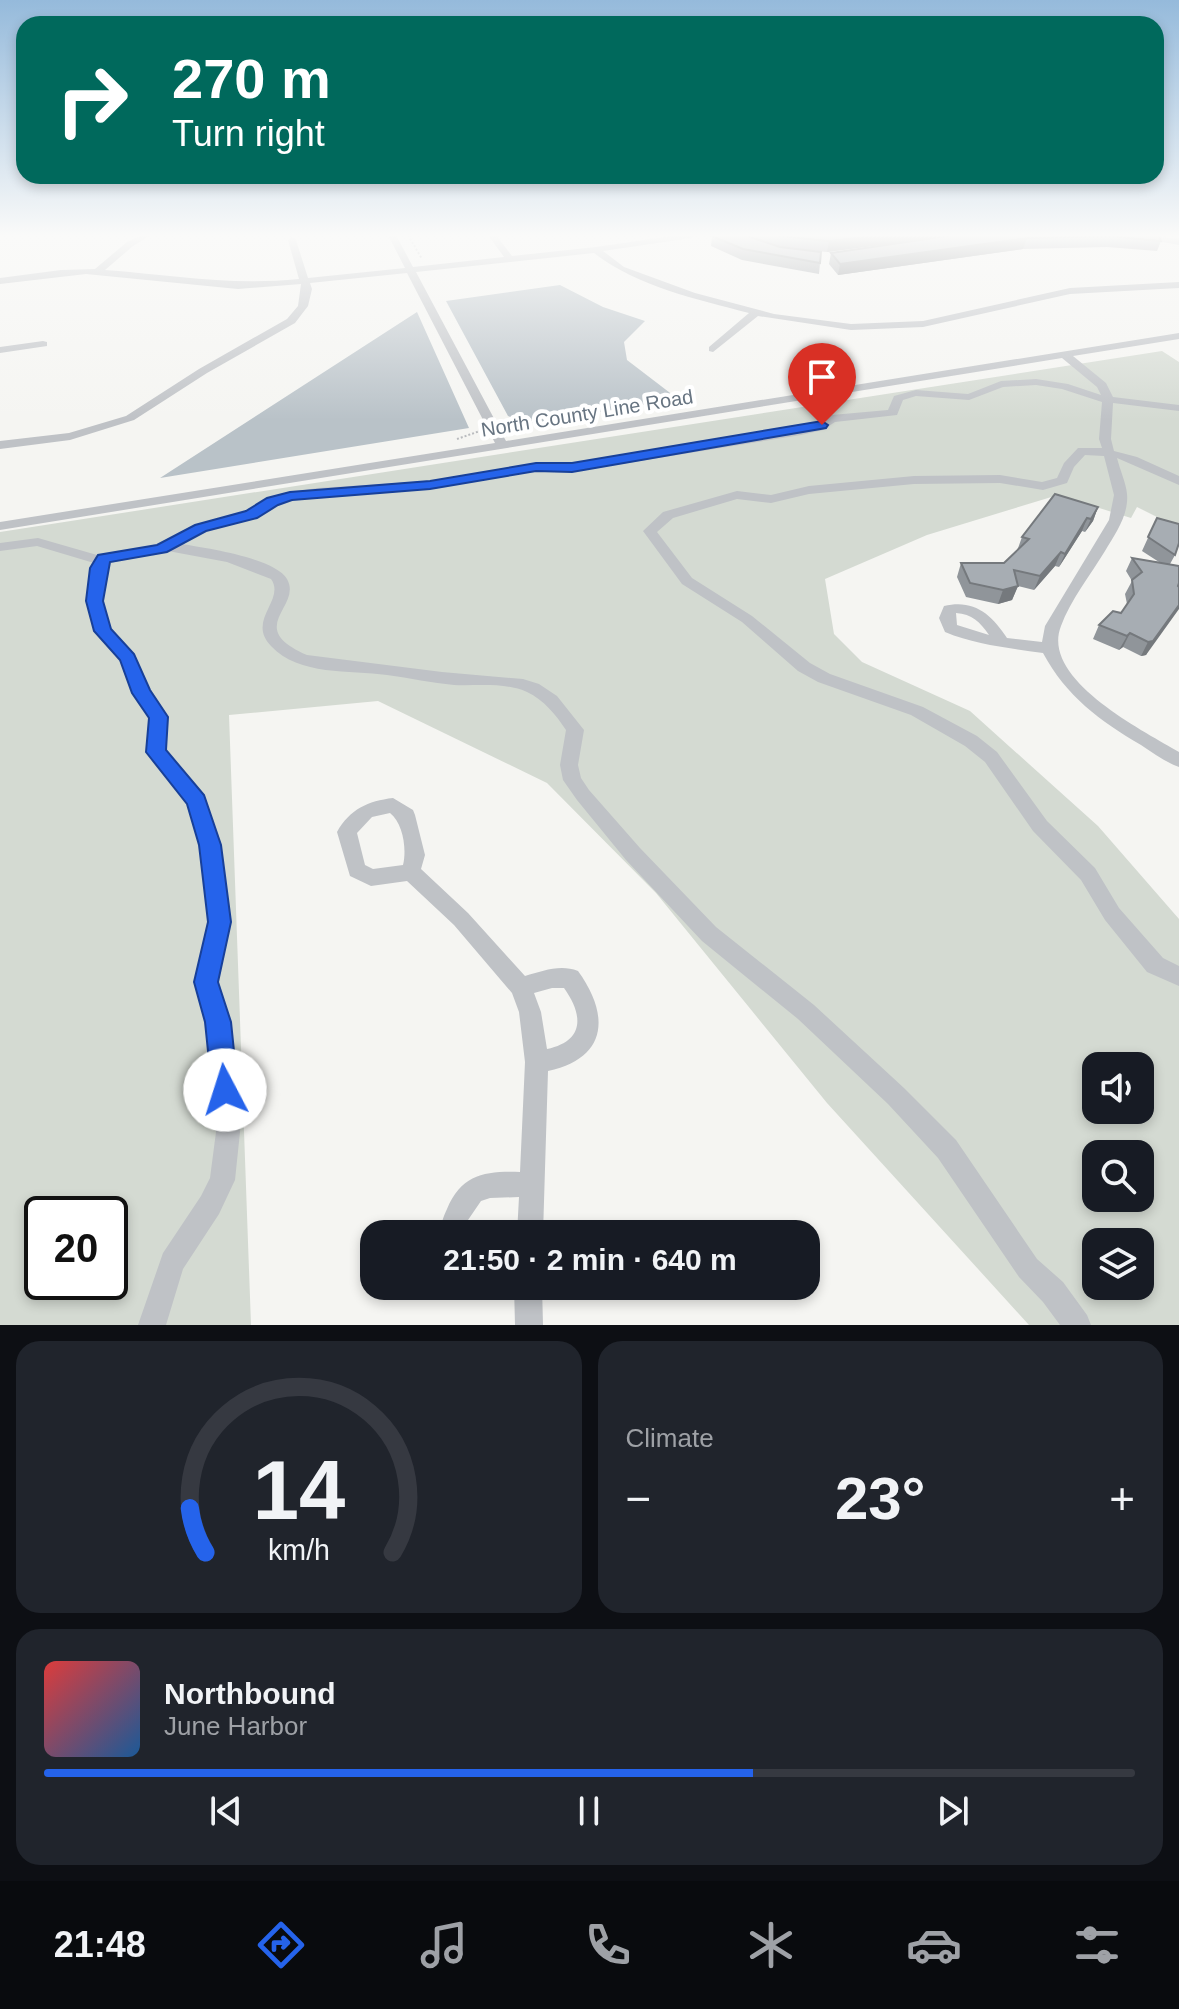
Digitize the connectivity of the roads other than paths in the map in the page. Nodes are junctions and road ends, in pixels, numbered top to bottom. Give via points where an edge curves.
1 (307, 297) edge
2 (425, 297) edge
3 (706, 297) edge
4 (1038, 297) edge
5 (755, 313) junction
6 (1179, 336) edge
7 (43, 344) dead end
8 (713, 349) dead end
9 (0, 350) edge
10 (1065, 355) junction
11 (1108, 399) junction
12 (1179, 408) edge
13 (0, 445) edge
14 (502, 445) junction
15 (1109, 452) junction
16 (1179, 481) edge
17 (0, 526) edge
18 (0, 547) edge
19 (168, 547) junction
20 (104, 559) junction
21 (1001, 641) dead end
22 (1049, 648) junction
23 (1179, 760) edge
24 (411, 872) dead end
25 (1179, 976) edge
26 (521, 987) junction
27 (537, 1062) junction
28 (533, 1185) junction
29 (455, 1220) edge
30 (531, 1220) edge
31 (528, 1300) edge
32 (152, 1325) edge
33 (529, 1325) edge
34 (1077, 1325) edge

1 - 13 street via 291,321 147,409 70,436
2 - 14 street
3 - 5 street
4 - 5 street via 941,321 889,327 812,324
5 - 8 street
6 - 10 street, North County Line Road
7 - 9 street
10 - 11 street via 1102,385
10 - 14 street, North County Line Road
11 - 12 street
11 - 15 street
11 - 19 street via 1036,382 1001,384 969,397 916,393 898,398 893,413 832,419 801,431 572,468 536,467 430,485 280,498 252,515 200,528
14 - 17 street, North County Line Road
15 - 16 street via 1132,457
15 - 22 street via 1121,495 1116,520 1053,626
15 - 25 street via 1082,451 1062,480 1043,486 1000,479 914,480 771,499 737,495 668,515 650,531 687,581 747,619 804,667 917,711 991,757 1040,826 1088,874 1112,914 1155,965
18 - 20 street via 38,542
19 - 20 street
19 - 34 street via 219,555 273,572 283,585 270,618 273,640 296,655 318,664 532,687 562,710 575,730 569,765 583,795 709,934 806,1012 937,1139 1028,1268
20 - 32 street via 95,601 99,619 128,658 141,693 159,717 156,752 196,800 210,845 219,922 206,982 223,1061 228,1132 222,1180 172,1262
21 - 22 street
22 - 23 street via 1060,669 1097,708
24 - 26 street
26 - 27 street
26 - 27 street via 570,978 581,991 591,1025 584,1042 568,1054
27 - 28 street
28 - 29 street via 482,1185 463,1199
28 - 30 street
31 - 33 street

